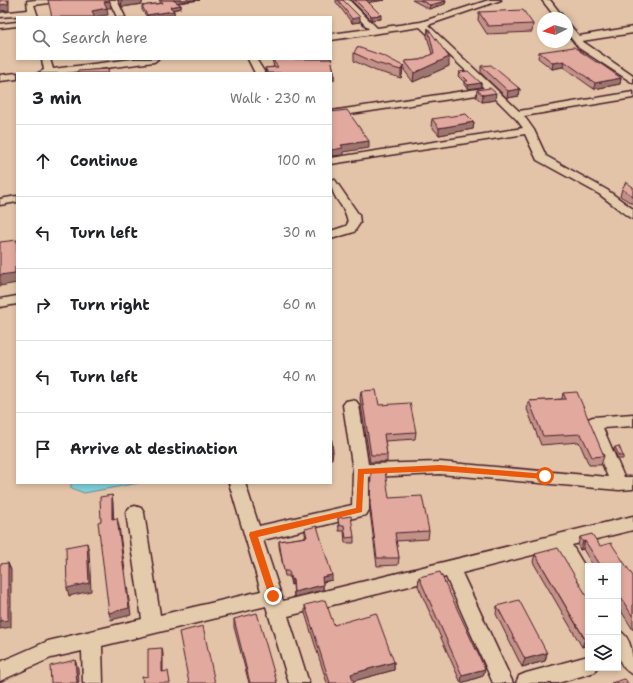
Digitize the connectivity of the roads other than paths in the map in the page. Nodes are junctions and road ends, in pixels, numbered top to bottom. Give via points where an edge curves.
1 (56, 0) edge
2 (113, 0) edge
3 (345, 0) edge
4 (497, 0) edge
5 (546, 0) edge
6 (29, 1) edge
7 (555, 12) edge
8 (33, 14) edge
9 (0, 15) edge
10 (121, 16) edge
11 (16, 24) edge
12 (422, 24) junction
13 (0, 26) edge
14 (633, 30) edge
15 (375, 31) junction
16 (573, 35) edge
17 (332, 37) edge
18 (576, 39) junction
19 (46, 60) edge
20 (150, 60) edge
21 (253, 60) edge
22 (113, 69) edge
23 (46, 72) edge
24 (63, 72) edge
25 (259, 72) edge
26 (16, 76) edge
27 (0, 78) edge
28 (633, 80) edge
29 (493, 90) junction
30 (633, 95) edge
31 (332, 114) edge
32 (517, 114) junction
33 (529, 130) junction
34 (332, 161) edge
35 (332, 185) edge
36 (16, 199) edge
37 (0, 202) edge
38 (633, 215) edge
39 (332, 235) edge
40 (16, 300) edge
41 (0, 303) edge
42 (351, 406) dead end
43 (633, 420) edge
44 (361, 471) junction
45 (237, 484) edge
46 (626, 484) edge
47 (136, 513) dead end
48 (633, 523) edge
49 (253, 535) junction
50 (563, 546) dead end
51 (453, 573) dead end
52 (585, 583) edge
53 (274, 604) junction
54 (152, 625) junction
55 (92, 639) junction
56 (585, 666) edge
57 (0, 672) edge
58 (93, 683) edge
59 (299, 683) edge
60 (503, 683) edge
61 (526, 683) edge

1 - 6 street
2 - 10 street
3 - 15 street
4 - 12 street
5 - 7 street
6 - 8 street
8 - 9 street
11 - 13 street
12 - 15 street
12 - 29 street
14 - 18 street
15 - 17 street
16 - 18 street
18 - 28 street via 582,46
19 - 23 street
20 - 22 street
21 - 25 street
22 - 24 street
26 - 27 street
29 - 31 street
29 - 32 street
30 - 32 street
32 - 33 street
33 - 34 street
33 - 38 street via 541,158 603,192
35 - 39 street via 353,215 354,223 350,229
36 - 37 street
40 - 41 street
42 - 44 street
43 - 46 street via 593,423
44 - 46 street via 440,468
44 - 49 street via 360,510
45 - 49 street
47 - 54 street
48 - 53 street
49 - 53 street
50 - 52 street
51 - 60 street
53 - 54 street
53 - 59 street
54 - 55 street
55 - 57 street via 48,650
55 - 58 street
56 - 61 street

